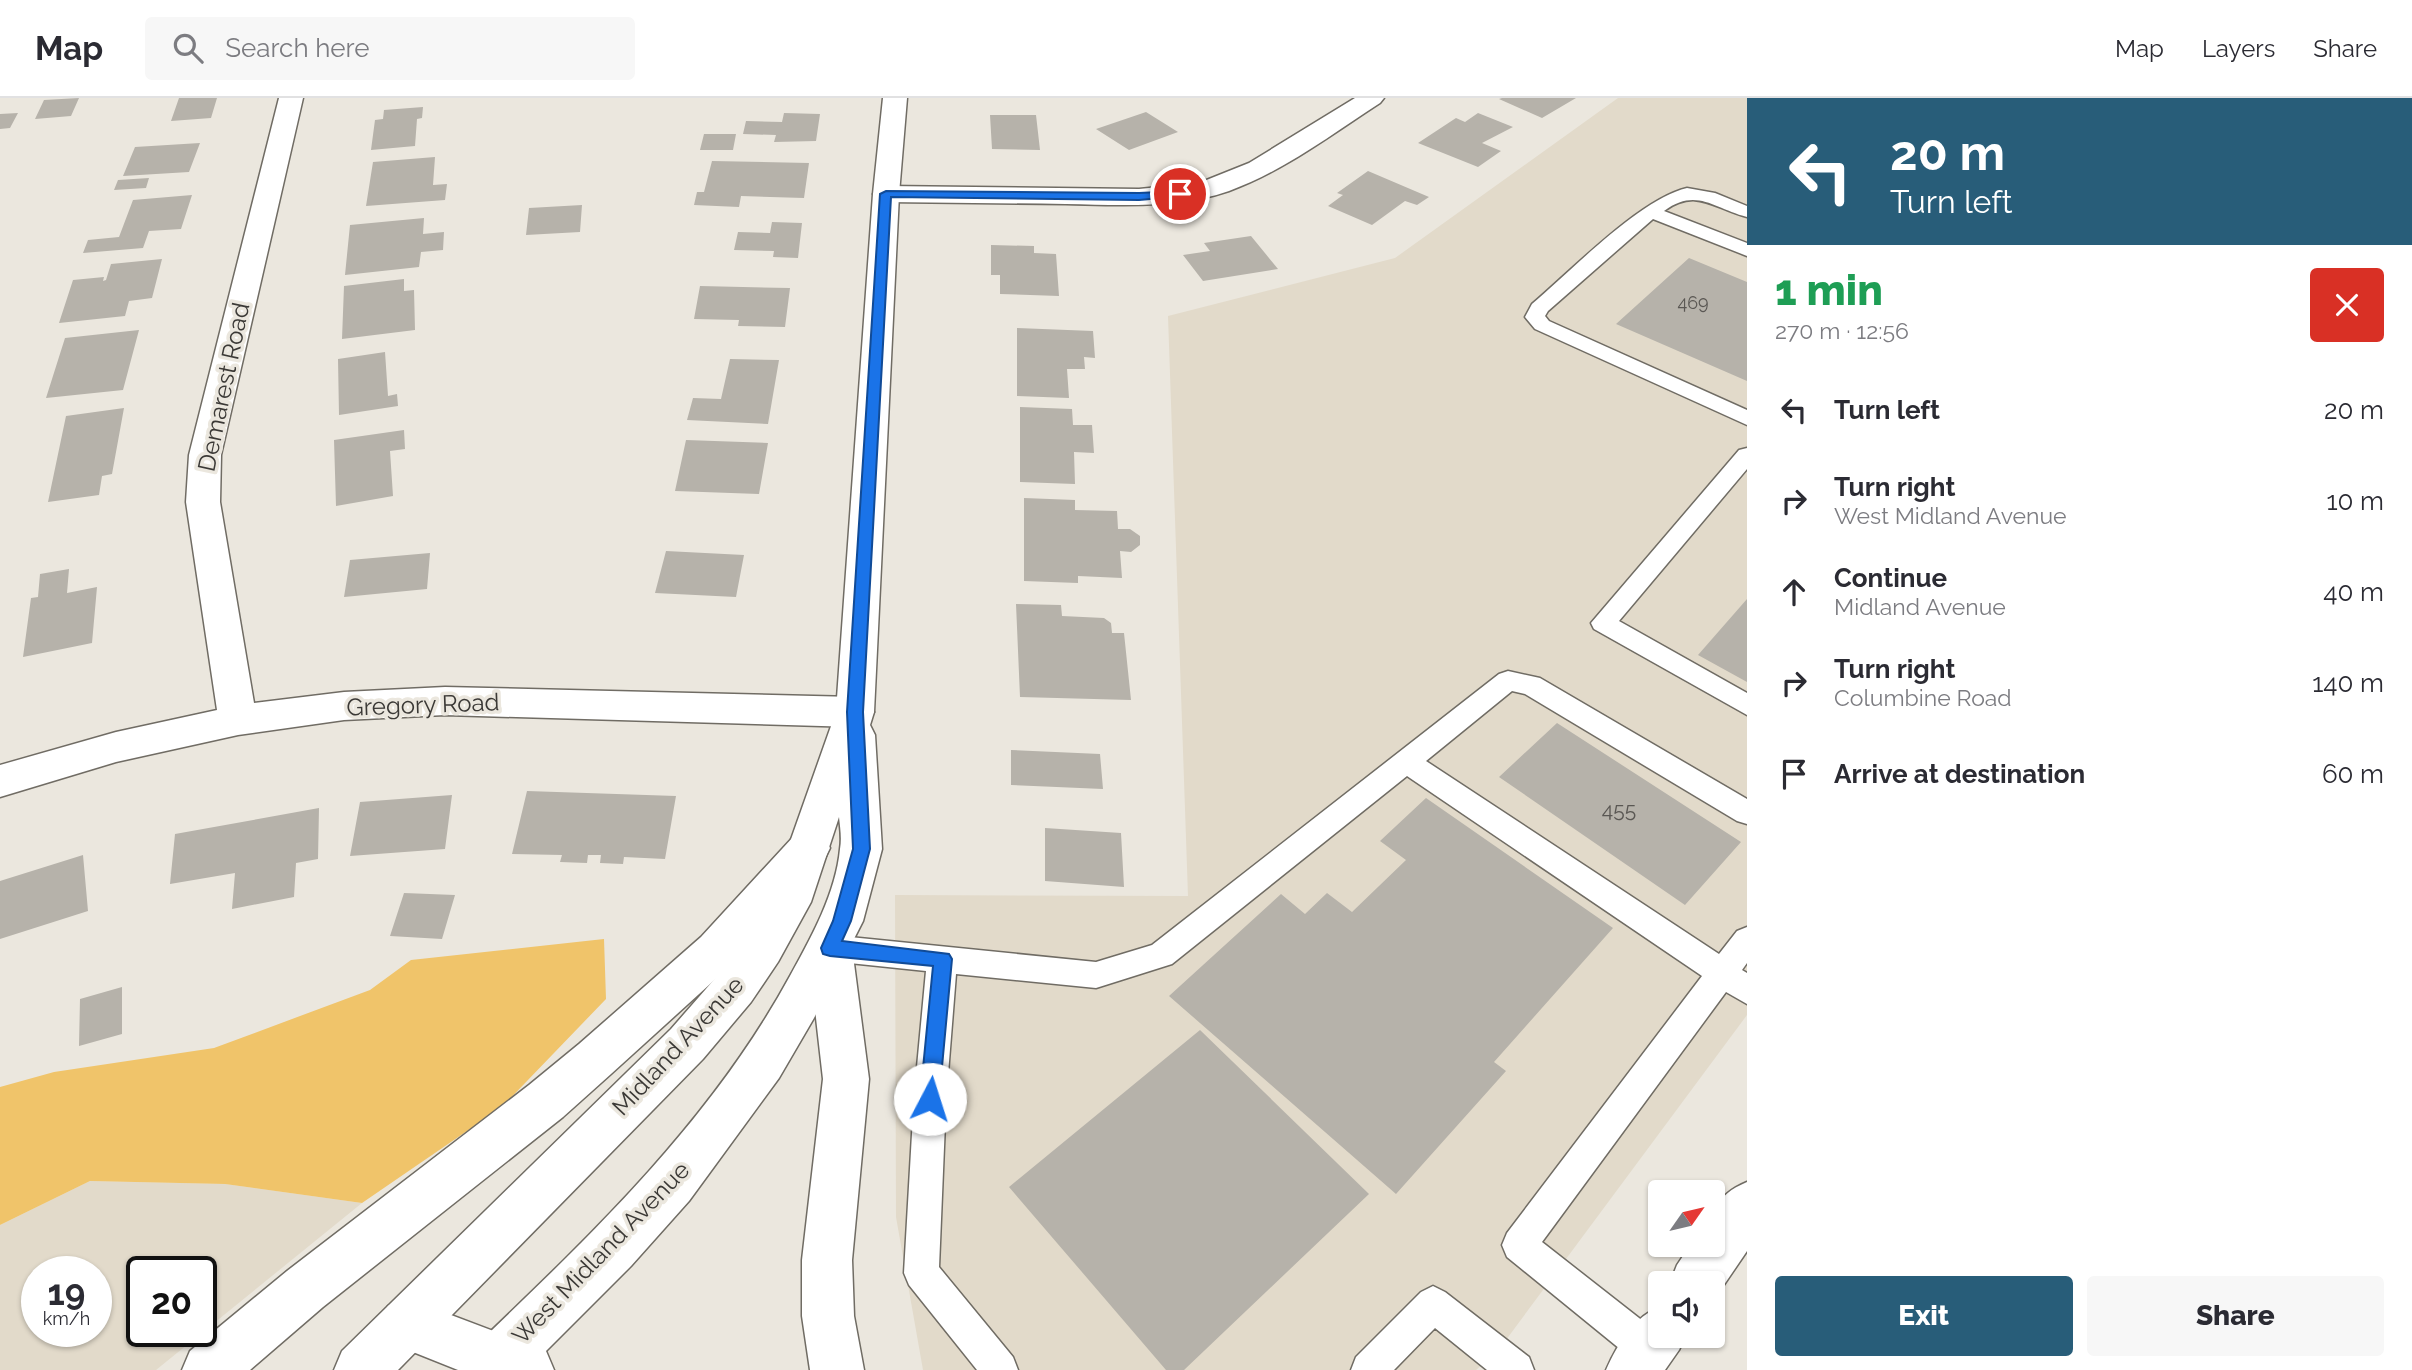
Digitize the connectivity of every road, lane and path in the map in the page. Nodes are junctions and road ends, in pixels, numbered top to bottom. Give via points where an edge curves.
1 (291, 98) edge
2 (895, 98) edge
3 (1372, 98) edge
4 (886, 194) junction
5 (1651, 212) junction
6 (1747, 212) edge
7 (1747, 250) edge
8 (1747, 418) edge
9 (1747, 455) edge
10 (1747, 705) edge
11 (855, 712) junction
12 (238, 720) junction
13 (1406, 761) junction
14 (0, 781) edge
15 (1747, 813) edge
16 (809, 848) junction
17 (1747, 940) edge
18 (830, 948) junction
19 (943, 959) junction
20 (1735, 982) edge
21 (1747, 1207) edge
22 (1519, 1245) joint
23 (1703, 1271) edge
24 (406, 1324) junction
25 (1648, 1350) edge
26 (505, 1367) edge
27 (209, 1370) edge
28 (361, 1370) edge
29 (837, 1370) edge
30 (1000, 1370) edge
31 (1369, 1370) edge
32 (1516, 1370) edge

1 - 12 main road, Demarest Road via 205,455 203,502
2 - 4 main road, Midland Avenue
3 - 4 main road via 1247,175 1180,194
4 - 11 main road, Midland Avenue
5 - 6 lane via 1669,197 1691,193
5 - 7 lane
5 - 8 lane via 1539,308 1535,317 1542,325
9 - 10 lane via 1603,623
11 - 12 main road, Gregory Road via 445,701 344,706
11 - 16 main road, Midland Avenue
11 - 18 main road, West Midland Avenue via 861,849
12 - 14 main road, Gregory Road via 116,747
13 - 15 lane via 1508,681 1531,685
13 - 19 lane via 1161,955 1096,975
13 - 20 lane
16 - 24 main road, Midland Avenue via 790,902 735,988 687,1044
16 - 27 main road via 716,951 613,1043
17 - 20 lane
18 - 19 lane
18 - 26 main road, West Midland Avenue via 763,1063 672,1184
18 - 29 main road via 846,1079 827,1260 828,1316
19 - 30 lane via 921,1273
20 - 22 lane
21 - 23 main road
22 - 25 lane
24 - 26 main road
24 - 28 main road, Midland Avenue
31 - 32 lane via 1433,1304

